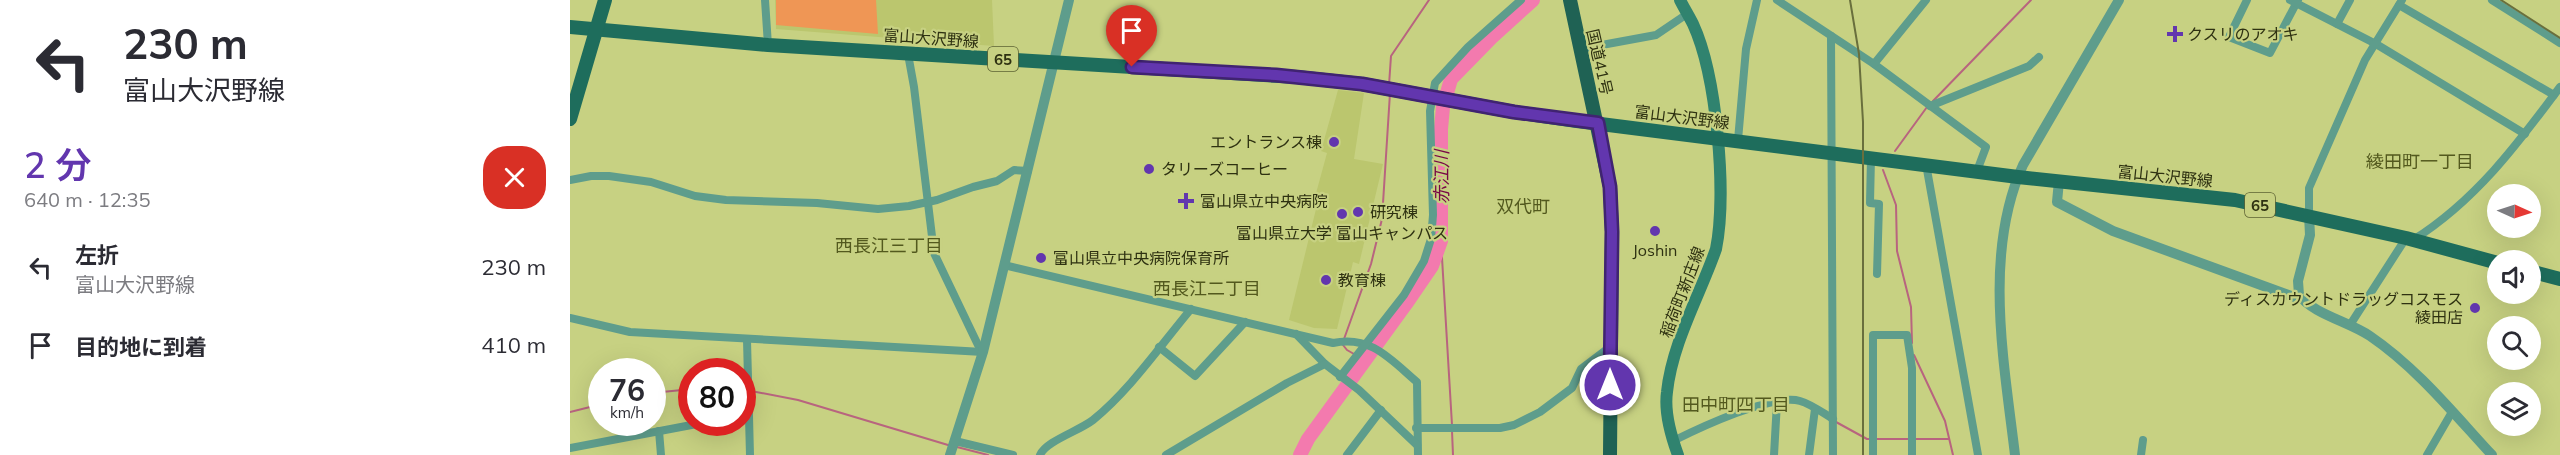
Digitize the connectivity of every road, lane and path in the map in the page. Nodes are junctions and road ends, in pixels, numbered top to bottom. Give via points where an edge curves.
1 (605, 0) edge
2 (765, 0) edge
3 (1069, 0) edge
4 (1521, 0) edge
5 (1569, 0) edge
6 (1680, 0) edge
7 (1757, 0) edge
8 (1777, 0) edge
9 (1926, 0) edge
10 (2119, 0) edge
11 (2247, 0) edge
12 (2350, 0) edge
13 (2492, 0) edge
14 (2295, 1) edge
15 (2400, 2) edge
16 (1687, 15) junction
17 (2337, 24) junction
18 (570, 27) edge
19 (597, 31) junction
20 (1831, 36) junction
21 (2560, 43) edge
22 (2376, 44) junction
23 (768, 45) junction
24 (1580, 49) junction
25 (908, 54) junction
26 (2039, 57) dead end
27 (1053, 63) junction
28 (1874, 64) junction
29 (2560, 87) edge
30 (2554, 95) junction
31 (1434, 97) junction
32 (1930, 106) junction
33 (570, 116) edge
34 (1598, 123) junction
35 (2525, 134) junction
36 (1717, 137) junction
37 (1738, 140) junction
38 (1831, 152) junction
39 (1871, 157) junction
40 (1926, 164) junction
41 (1028, 171) junction
42 (1977, 171) junction
43 (2018, 177) junction
44 (570, 180) edge
45 (2060, 181) junction
46 (927, 202) junction
47 (2309, 215) junction
48 (2409, 239) junction
49 (2487, 260) edge
50 (1004, 265) junction
51 (1878, 274) dead end
52 (2541, 274) edge
53 (2560, 279) edge
54 (2299, 295) junction
55 (1191, 309) junction
56 (570, 318) edge
57 (1245, 322) junction
58 (2350, 325) junction
59 (1296, 334) junction
60 (747, 340) junction
61 (1368, 344) junction
62 (1159, 347) junction
63 (1610, 347) junction
64 (981, 348) junction
65 (747, 358) edge
66 (1325, 364) junction
67 (1340, 377) junction
68 (1777, 402) junction
69 (1815, 409) junction
70 (1381, 410) junction
71 (2452, 412) junction
72 (1833, 419) junction
73 (1416, 428) junction
74 (633, 436) edge
75 (659, 436) edge
76 (748, 436) edge
77 (2143, 440) dead end
78 (955, 441) junction
79 (1673, 441) junction
80 (1418, 445) junction
81 (570, 448) edge
82 (661, 455) edge
83 (750, 455) edge
84 (950, 455) edge
85 (1013, 455) edge
86 (1040, 455) edge
87 (1166, 455) edge
88 (1347, 455) edge
89 (1410, 455) edge
90 (1418, 455) edge
91 (1610, 455) edge
92 (1678, 455) edge
93 (1774, 455) edge
94 (1809, 455) edge
95 (1833, 455) edge
96 (1873, 455) edge
97 (1912, 455) edge
98 (1978, 455) edge
99 (2015, 455) edge
100 (2141, 455) edge
101 (2427, 455) edge
102 (2492, 455) edge

1 - 19 main road
2 - 23 street
3 - 27 street
4 - 31 street via 1435,83
5 - 24 highway, 国道41号
6 - 16 main road, 稲荷町新庄線
7 - 37 street via 1746,49
8 - 20 street
9 - 28 street
10 - 43 street
11 - 14 street via 2229,37 2270,53
12 - 17 street
13 - 21 street
14 - 17 street
15 - 22 street
15 - 30 street
16 - 24 street via 1656,35
16 - 36 main road, 稲荷町新庄線 via 1702,51
17 - 22 street
18 - 19 main road, 富山大沢野線 / 65
19 - 23 main road, 富山大沢野線 / 65
19 - 33 main road
20 - 28 street
20 - 38 street
22 - 35 street
22 - 47 street via 2365,60 2309,188
23 - 25 main road, 富山大沢野線 / 65
24 - 34 highway, 国道41号
25 - 27 main road, 富山大沢野線 / 65
25 - 46 street
26 - 32 street via 2029,66
27 - 31 main road, 富山大沢野線 / 65 via 1297,77
27 - 41 street
28 - 32 street
29 - 30 street
30 - 35 street
31 - 34 main road, 富山大沢野線 / 65
31 - 61 street via 1430,111 1431,239 1413,282
32 - 42 street via 1986,147
34 - 36 main road, 富山大沢野線 / 65
34 - 63 highway, 国道41号 via 1610,187
35 - 48 street via 2469,197 2434,227
36 - 37 main road, 富山大沢野線 / 65
36 - 79 main road, 稲荷町新庄線 via 1721,168 1719,233 1666,393
37 - 38 main road, 富山大沢野線 / 65
38 - 39 main road, 富山大沢野線 / 65
38 - 72 street
39 - 40 main road, 富山大沢野線 / 65
39 - 51 street via 1870,203 1879,204
40 - 42 main road, 富山大沢野線 / 65
40 - 98 street
41 - 46 street via 1014,170 997,181
41 - 50 street
42 - 43 main road, 富山大沢野線 / 65
43 - 45 main road, 富山大沢野線 / 65
43 - 99 street via 2011,191 1999,301
44 - 46 street via 609,176 651,182 695,196 758,202 878,209
45 - 47 main road, 富山大沢野線 / 65 via 2235,200
45 - 54 street via 2057,202 2091,221 2259,286 2294,297
46 - 64 street via 934,253
47 - 48 main road, 富山大沢野線 / 65
47 - 54 street via 2310,235 2298,281
48 - 49 main road, 富山大沢野線 / 65
48 - 58 street
50 - 55 street
50 - 64 street
52 - 53 main road
54 - 58 street
55 - 57 street
55 - 62 street
56 - 60 street via 630,332
57 - 59 street
57 - 62 street via 1196,376
58 - 71 street via 2401,361
59 - 61 street via 1333,343 1349,339
59 - 66 street
60 - 64 street
60 - 65 street
61 - 67 street
61 - 73 street via 1417,382
62 - 86 street via 1115,402 1082,429 1047,446
63 - 73 street via 1581,369 1572,388 1514,425
63 - 91 highway, 国道41号
64 - 78 street
66 - 67 street
66 - 87 street
67 - 70 street
68 - 69 street via 1801,401
68 - 79 street via 1713,422
68 - 93 street
69 - 72 street
69 - 94 street
70 - 80 street
70 - 88 street
71 - 101 street
71 - 102 street
72 - 95 street
73 - 80 street
74 - 81 street
75 - 82 street
76 - 83 street
77 - 100 street
78 - 84 street
78 - 85 street
79 - 92 main road, 稲荷町新庄線
80 - 89 street
80 - 90 street
96 - 97 street via 1873,335 1907,335 1912,368

